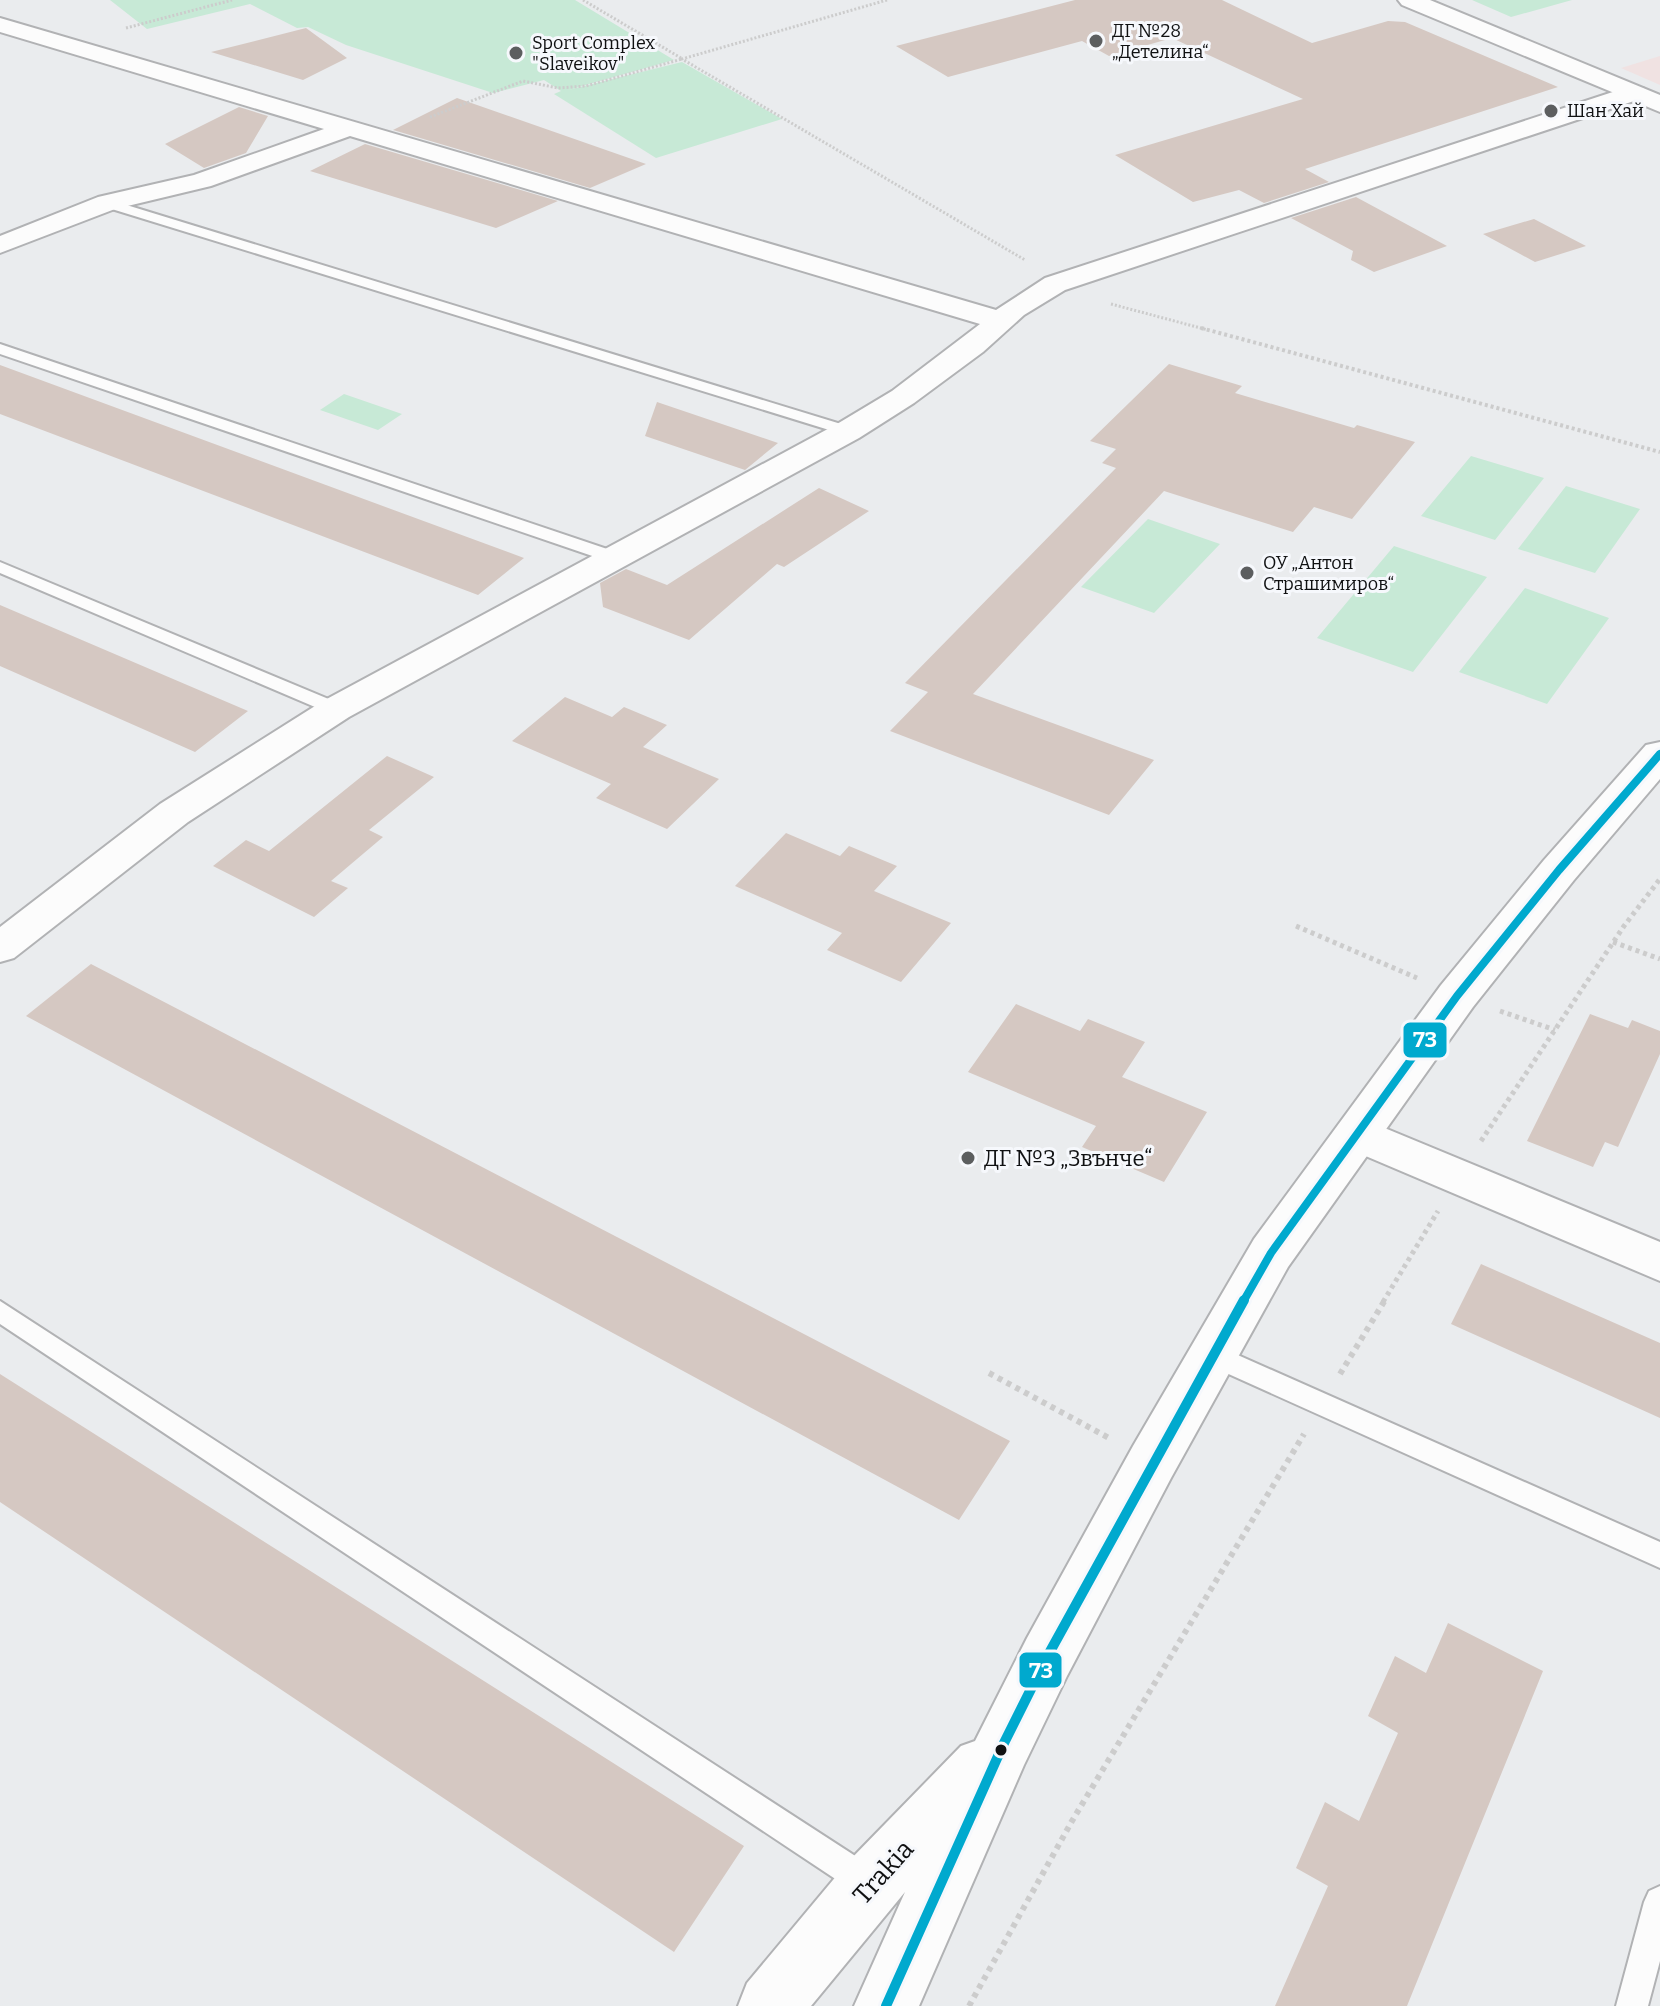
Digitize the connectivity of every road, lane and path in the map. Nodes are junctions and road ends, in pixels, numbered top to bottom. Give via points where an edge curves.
1 (232, 0) edge
2 (583, 0) edge
3 (887, 0) edge
4 (1410, 0) edge
5 (0, 25) edge
6 (745, 42) dead end
7 (76, 47) junction
8 (1647, 99) edge
9 (350, 128) junction
10 (377, 136) junction
11 (107, 203) junction
12 (0, 245) edge
13 (1001, 321) junction
14 (0, 349) edge
15 (848, 431) junction
16 (613, 557) junction
17 (0, 567) edge
18 (336, 709) junction
19 (1660, 754) edge
20 (1296, 926) dead end
21 (1613, 942) dead end
22 (0, 948) edge
23 (1371, 959) dead end
24 (1660, 959) edge
25 (1358, 1134) junction
26 (1660, 1262) edge
27 (0, 1311) edge
28 (1213, 1355) junction
29 (989, 1373) dead end
30 (1152, 1462) junction
31 (1660, 1555) edge
32 (1003, 1745) junction
33 (870, 1884) junction
34 (1660, 1902) edge
35 (770, 2006) edge
36 (886, 2006) edge
37 (1632, 2006) edge

1 - 7 path via 134,25
2 - 10 path via 682,59 586,86 558,88 523,81
3 - 6 path
4 - 8 main road
5 - 7 street
7 - 9 street
8 - 13 street via 1055,284
9 - 10 street
9 - 11 street via 202,181
10 - 13 street
11 - 12 street
11 - 15 lane
13 - 15 street via 903,397
14 - 16 lane
15 - 16 street
16 - 18 street
17 - 18 lane
18 - 22 street via 174,813
19 - 25 main road, Trakia via 1457,996
20 - 23 path
21 - 24 path
25 - 26 street
25 - 28 main road, Trakia via 1271,1253
27 - 33 lane
28 - 30 main road, Trakia
28 - 31 lane
29 - 30 path
30 - 32 main road, Trakia
32 - 33 main road, Trakia
32 - 36 main road, Trakia
33 - 35 main road, Trakia
34 - 37 lane

